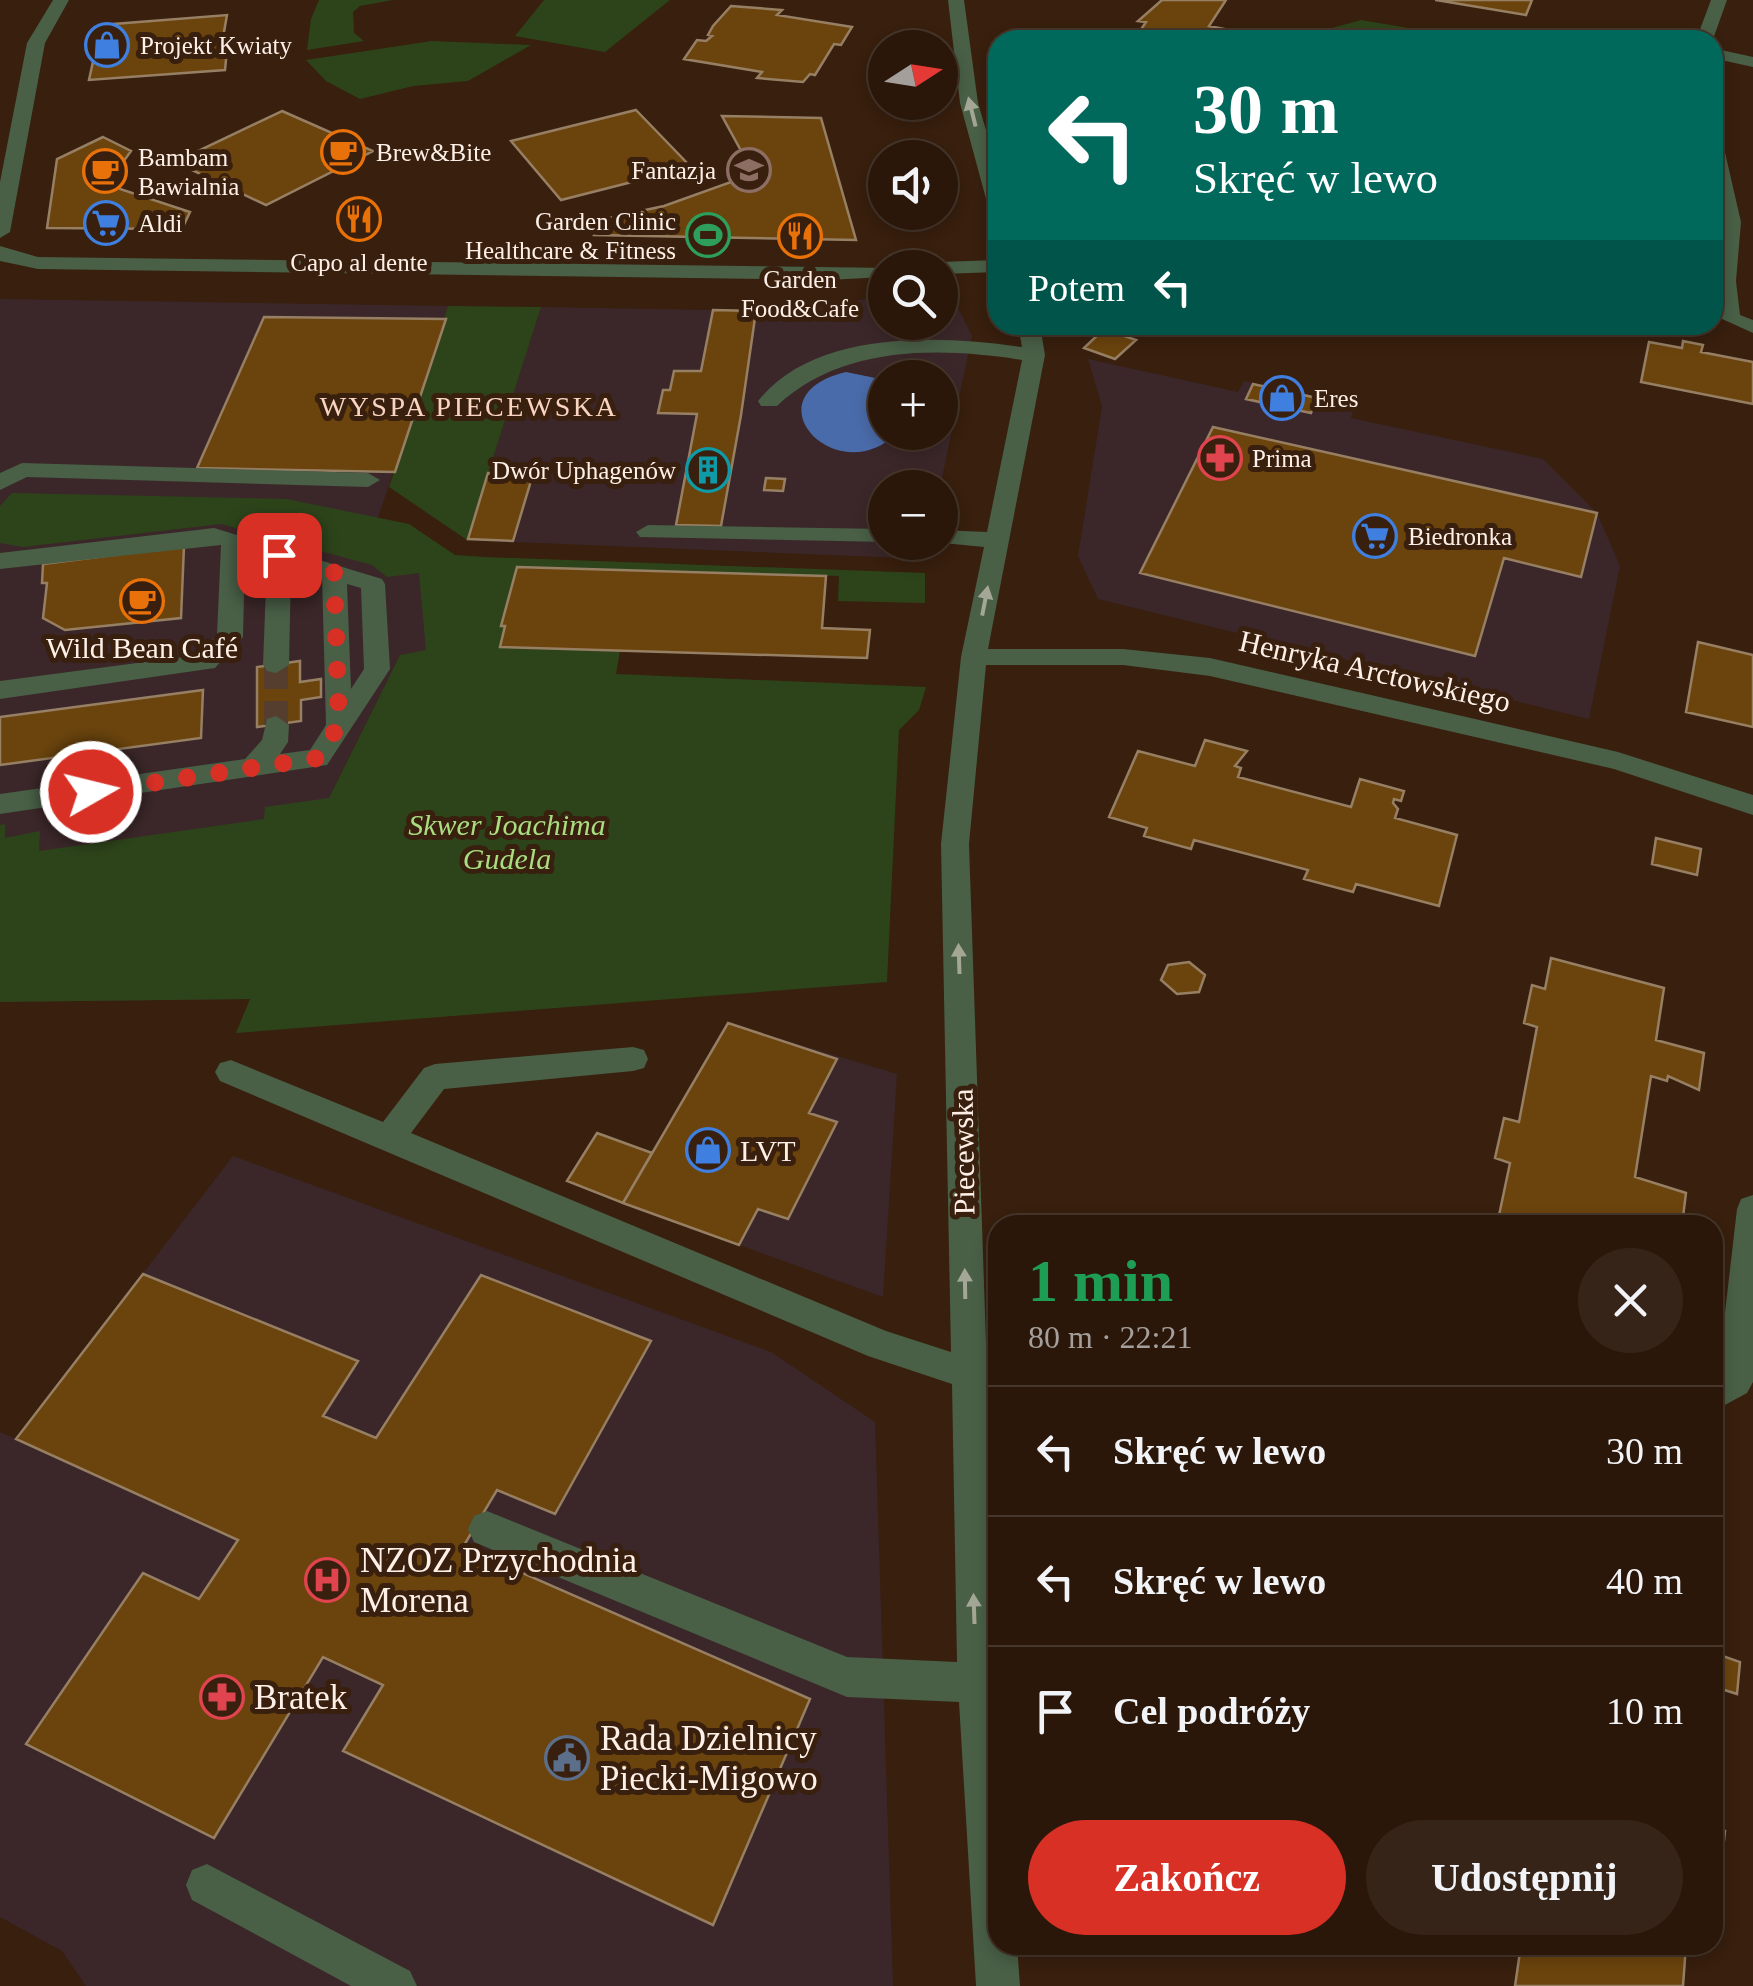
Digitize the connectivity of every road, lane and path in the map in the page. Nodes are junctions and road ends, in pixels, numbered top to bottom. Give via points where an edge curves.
1 (61, 0) edge
2 (956, 0) edge
3 (1719, 0) edge
4 (1708, 30) edge
5 (1723, 56) edge
6 (1753, 62) edge
7 (988, 170) edge
8 (4, 177) edge
9 (1723, 185) edge
10 (0, 232) edge
11 (0, 252) edge
12 (988, 266) edge
13 (958, 267) edge
14 (868, 272) edge
15 (1753, 326) edge
16 (1031, 340) edge
17 (768, 401) dead end
18 (368, 480) dead end
19 (0, 483) edge
20 (648, 532) dead end
21 (868, 536) edge
22 (958, 538) edge
23 (232, 540) junction
24 (997, 540) junction
25 (279, 555) junction
26 (0, 561) edge
27 (334, 572) junction
28 (974, 657) junction
29 (276, 665) tunnel mouth
30 (0, 690) edge
31 (276, 725) tunnel mouth
32 (339, 725) junction
33 (252, 770) junction
34 (0, 804) edge
35 (1753, 805) edge
36 (633, 1059) dead end
37 (231, 1072) dead end
38 (388, 1138) junction
39 (1753, 1210) edge
40 (966, 1374) junction
41 (1723, 1389) edge
42 (488, 1529) dead end
43 (977, 1683) junction
44 (988, 1842) edge
45 (207, 1885) dead end
46 (996, 1955) edge
47 (395, 1986) edge
48 (998, 1986) edge

1 - 8 street via 36,43
7 -> 2 street via 970,104
3 - 4 street
5 - 6 street
8 - 10 street
9 - 15 street via 1731,222 1730,318
11 - 14 street via 38,263
12 - 13 street
16 - 17 street via 854,358 798,376
16 - 24 street, Piecewska
18 - 19 street via 22,470
20 - 21 street
22 - 24 street
23 - 25 street
23 - 26 street via 214,535
23 - 30 street via 230,638 206,662
28 -> 24 street, Piecewska
25 - 27 street
25 - 29 street
27 - 32 street
27 - 32 street via 373,584 377,669
28 - 35 street, Henryka Arctowskiego via 1123,657 1210,667 1618,761
40 -> 28 street, Piecewska via 956,844
31 - 33 street via 275,742
32 - 33 street via 318,758
33 - 34 street
36 - 38 street via 435,1077
37 - 38 street
38 - 40 street via 880,1345
39 - 41 street via 1735,1382
43 -> 40 street, Piecewska
42 - 43 street via 847,1676
43 - 44 street, Piecewska
45 - 47 street
46 - 48 street, Piecewska

